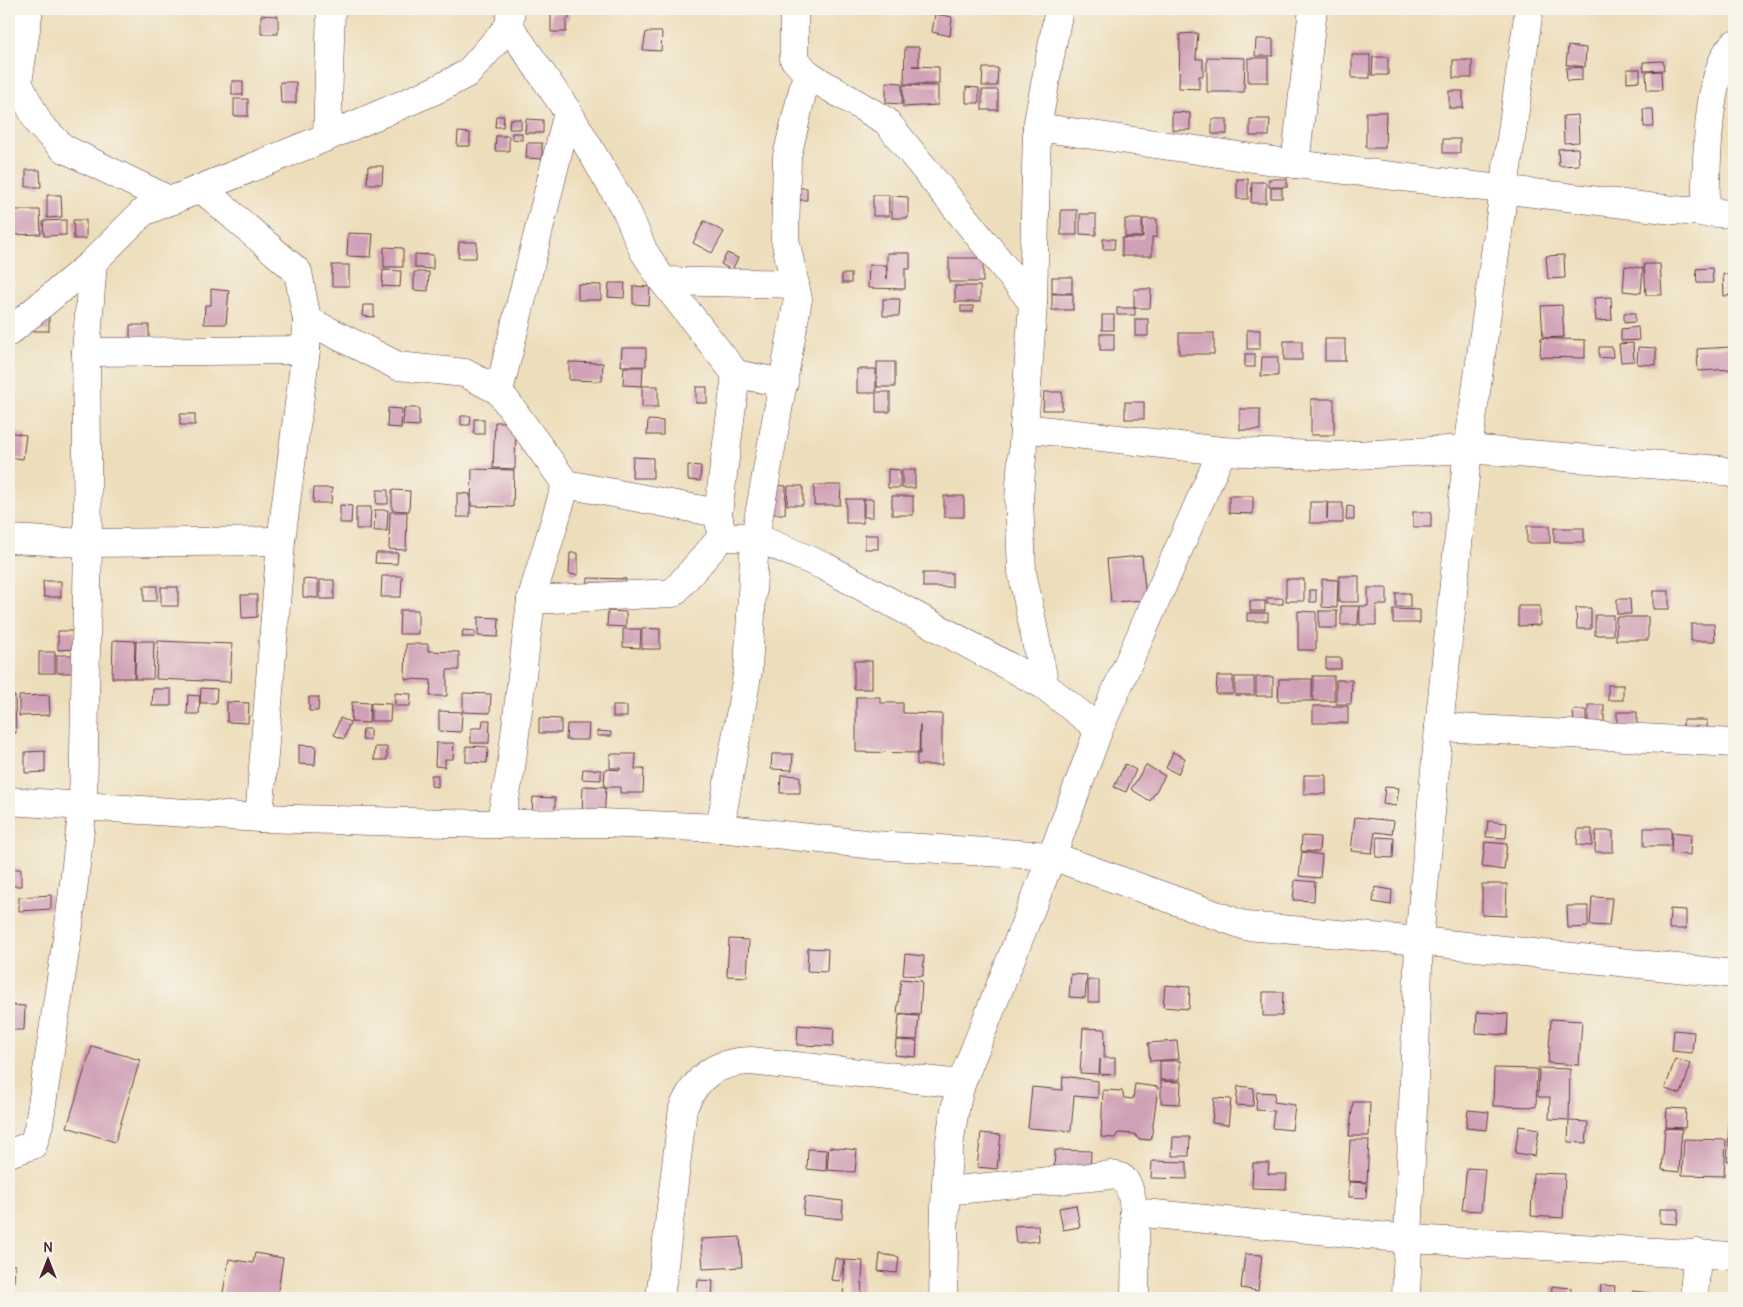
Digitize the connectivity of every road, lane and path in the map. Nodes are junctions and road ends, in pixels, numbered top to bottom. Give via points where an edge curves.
1 (29, 9) edge
2 (331, 9) edge
3 (794, 9) edge
4 (1059, 9) edge
5 (1313, 9) edge
6 (1529, 9) edge
7 (510, 17) edge
8 (1734, 44) edge
9 (807, 72) junction
10 (568, 112) junction
11 (1037, 127) junction
12 (327, 137) junction
13 (1295, 164) junction
14 (202, 190) junction
15 (1502, 190) junction
16 (171, 201) junction
17 (1705, 213) junction
18 (1734, 214) edge
19 (93, 262) junction
20 (663, 280) junction
21 (795, 284) junction
22 (1033, 303) junction
23 (307, 320) junction
24 (9, 332) edge
25 (306, 350) junction
26 (86, 352) junction
27 (736, 374) junction
28 (784, 384) junction
29 (499, 391) junction
30 (1024, 428) junction
31 (1468, 449) junction
32 (1222, 451) junction
33 (1734, 474) edge
34 (566, 484) junction
35 (720, 525) junction
36 (755, 536) junction
37 (9, 539) edge
38 (281, 541) junction
39 (88, 543) junction
40 (531, 600) junction
41 (1045, 686) junction
42 (1439, 727) junction
43 (1099, 730) junction
44 (1734, 744) edge
45 (9, 801) edge
46 (83, 806) junction
47 (259, 818) junction
48 (500, 824) junction
49 (720, 828) junction
50 (1052, 856) junction
51 (1419, 941) junction
52 (1734, 974) edge
53 (961, 1084) junction
54 (9, 1153) edge
55 (946, 1191) junction
56 (1134, 1212) junction
57 (1409, 1239) junction
58 (1698, 1253) junction
59 (1734, 1256) edge
60 (660, 1298) edge
61 (943, 1298) edge
62 (1134, 1298) edge
63 (1406, 1298) edge
64 (1694, 1298) edge

1 - 16 street via 18,83 40,124 63,148
2 - 12 street
3 - 9 street via 794,58
4 - 11 street
5 - 13 street
6 - 15 street
7 - 10 street
7 - 12 street via 468,72 438,89
8 - 17 street via 1726,51 1711,102
9 - 21 street via 787,156 785,239
9 - 22 street via 886,121
10 - 20 street via 628,214 643,250
10 - 29 street
11 - 13 street
11 - 22 street
12 - 14 street
13 - 15 street
14 - 16 street
14 - 23 street via 298,272
15 - 17 street
15 - 31 street
16 - 19 street via 143,212
17 - 18 street
19 - 24 street
19 - 26 street
20 - 21 street
20 - 27 street
21 - 28 street via 798,299
22 - 30 street
23 - 25 street
23 - 29 street via 398,366 465,373
25 - 26 street
25 - 38 street
26 - 39 street
27 - 28 street
27 - 35 street
28 - 36 street
29 - 34 street
30 - 32 street
30 - 41 street via 1019,499 1022,572
31 - 32 street via 1337,456
31 - 33 street via 1720,470
31 - 42 street
32 - 43 street
34 - 35 street
34 - 40 street
35 - 36 street
35 - 40 street via 673,593
36 - 41 street via 824,566
36 - 49 street via 748,670
37 - 39 street
38 - 39 street
38 - 47 street
39 - 46 street
40 - 48 street via 511,768
41 - 43 street
42 - 44 street
42 - 51 street
43 - 50 street
45 - 46 street
46 - 47 street
46 - 54 street via 70,925 39,1124 33,1145
47 - 48 street
48 - 49 street via 602,823
49 - 50 street via 874,845
50 - 51 street via 1246,926
50 - 53 street
51 - 52 street
51 - 57 street
53 - 55 street via 953,1110
53 - 60 street via 751,1061 719,1066 704,1076 692,1088 683,1108
55 - 56 street via 1111,1175 1126,1182
55 - 61 street
56 - 57 street
56 - 62 street
57 - 58 street
57 - 63 street
58 - 59 street
58 - 64 street

